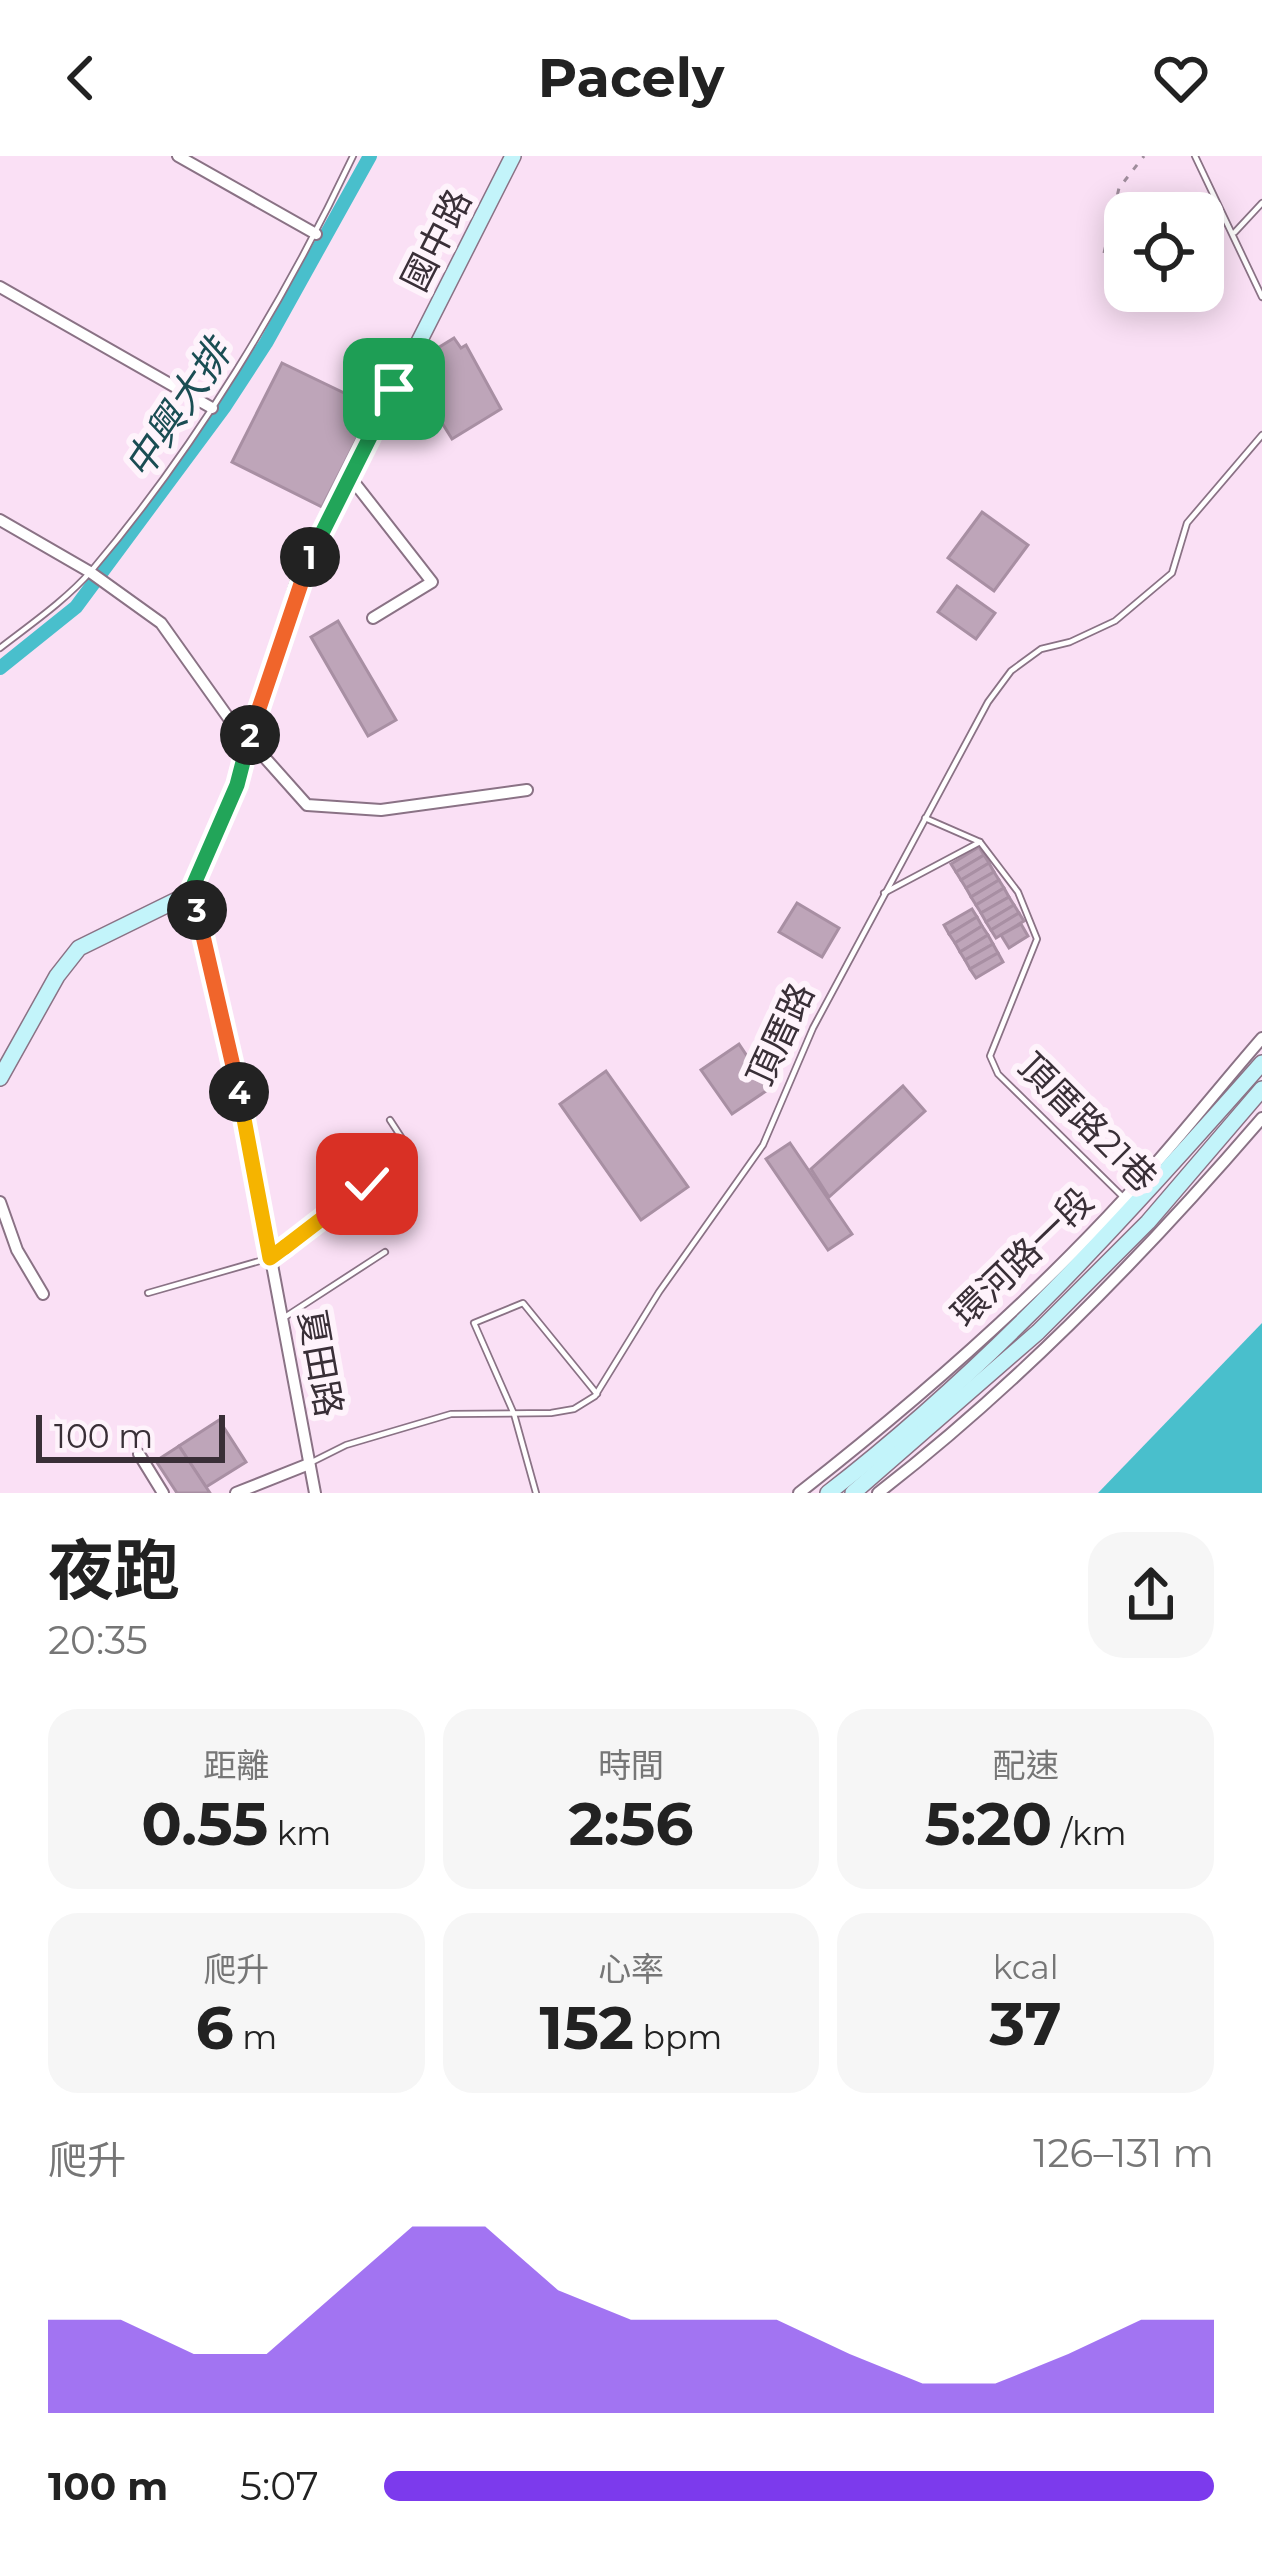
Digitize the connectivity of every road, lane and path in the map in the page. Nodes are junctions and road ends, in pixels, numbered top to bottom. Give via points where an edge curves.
1 (178, 156) edge
2 (353, 156) edge
3 (513, 156) edge
4 (1144, 156) edge
5 (1196, 156) edge
6 (1118, 192) edge
7 (1262, 203) edge
8 (1235, 232) junction
9 (316, 234) junction
10 (0, 287) edge
11 (1262, 296) edge
12 (212, 408) junction
13 (1262, 435) edge
14 (350, 477) junction
15 (0, 520) edge
16 (91, 572) junction
17 (373, 618) dead end
18 (0, 648) edge
19 (247, 744) junction
20 (527, 790) dead end
21 (925, 818) junction
22 (980, 842) junction
23 (190, 893) junction
24 (884, 893) junction
25 (1262, 1038) edge
26 (1262, 1063) edge
27 (0, 1078) edge
28 (1262, 1089) edge
29 (1262, 1118) edge
30 (390, 1120) dead end
31 (0, 1202) edge
32 (1129, 1203) junction
33 (1153, 1227) junction
34 (385, 1252) dead end
35 (270, 1258) junction
36 (148, 1293) dead end
37 (43, 1294) dead end
38 (285, 1317) junction
39 (597, 1394) junction
40 (514, 1414) junction
41 (139, 1454) dead end
42 (309, 1464) junction
43 (163, 1493) edge
44 (236, 1493) edge
45 (315, 1493) edge
46 (536, 1493) edge
47 (799, 1493) edge
48 (828, 1493) edge
49 (853, 1493) edge
50 (878, 1493) edge

1 - 9 street
2 - 9 lane
3 - 14 street, 國中路
4 - 6 path
5 - 8 lane
7 - 8 lane
8 - 11 lane
9 - 12 lane
10 - 12 street
12 - 16 lane
13 - 21 lane, 頂厝路 via 1187,523 1172,574 1114,622 1041,649 1011,671
14 - 17 street via 432,582
14 - 19 street, 國中路 via 300,577
15 - 16 street
16 - 18 lane
16 - 19 street via 161,623
19 - 20 street via 307,805 381,810
19 - 23 street, 國中路
21 - 22 lane, 頂厝路21巷
21 - 24 lane, 頂厝路
22 - 24 lane
22 - 32 lane, 頂厝路21巷 via 1018,892 1037,939 990,1056 998,1074
23 - 27 street via 79,948
23 - 35 street, 夏田路 via 229,1036
24 - 39 lane, 頂厝路 via 763,1145
25 - 32 street, 環河路一段
26 - 32 street, 環河路一段
28 - 33 street, 環河路一段
29 - 33 street, 環河路一段
30 - 35 lane via 405,1142 401,1162
31 - 37 street
32 - 33 lane, 頂厝路21巷
32 - 47 street, 環河路一段
32 - 48 street, 環河路一段 via 980,1366
33 - 49 street, 環河路一段
33 - 50 street, 環河路一段 via 986,1403
34 - 38 lane
35 - 36 lane
35 - 38 street, 夏田路
38 - 42 street, 夏田路
39 - 40 lane via 574,1409
39 - 40 lane via 523,1303 474,1323
40 - 42 lane via 451,1414
40 - 46 lane
41 - 43 street
42 - 44 street
42 - 45 street, 夏田路

